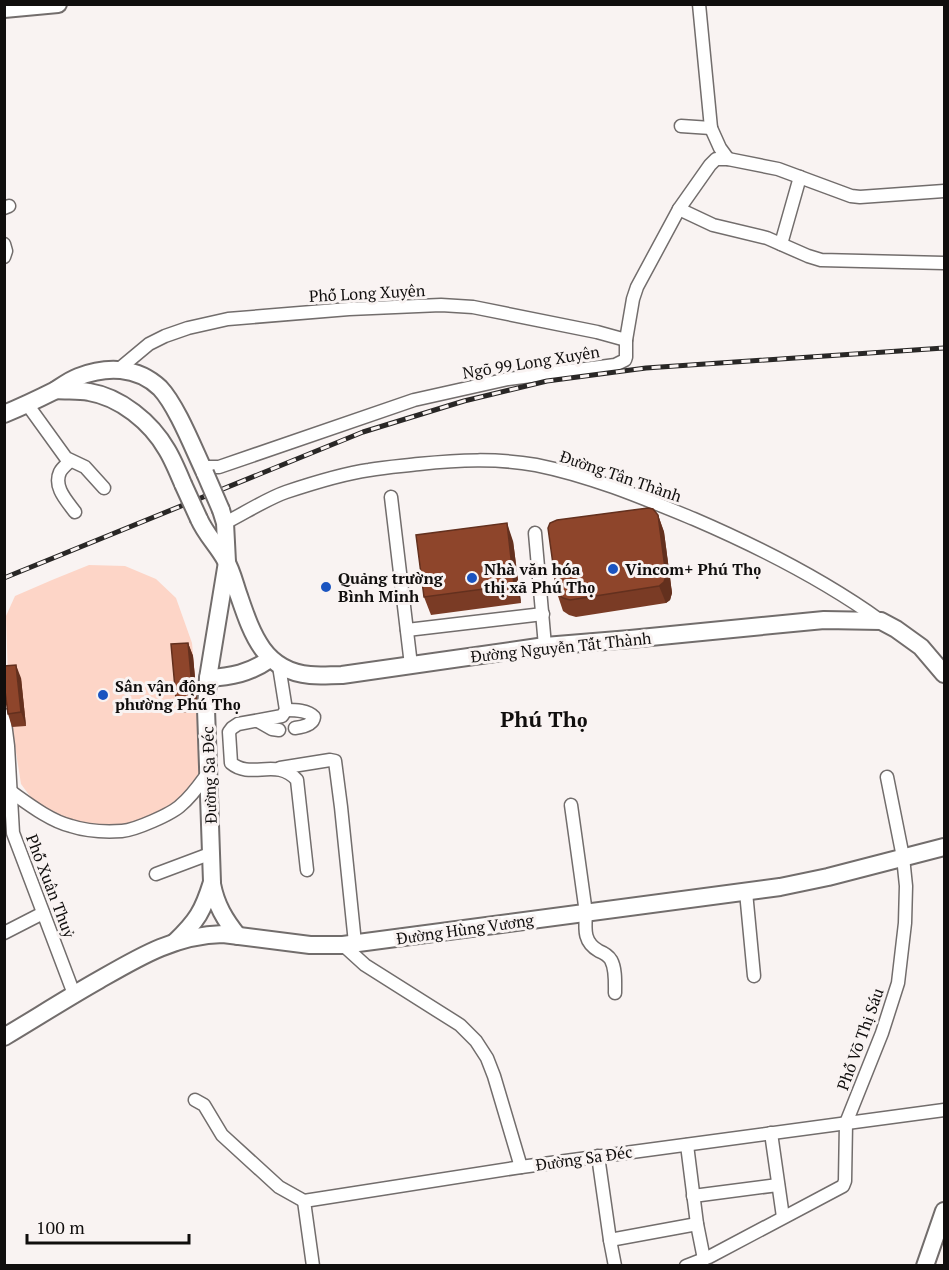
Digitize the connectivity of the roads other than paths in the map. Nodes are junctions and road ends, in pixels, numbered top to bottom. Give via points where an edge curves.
1 (58, 4) edge
2 (699, 4) edge
3 (25, 6) edge
4 (4, 9) edge
5 (681, 126) dead end
6 (711, 128) junction
7 (728, 159) junction
8 (800, 177) junction
9 (945, 191) edge
10 (679, 209) junction
11 (4, 244) edge
12 (781, 244) junction
13 (4, 257) edge
14 (945, 263) edge
15 (626, 340) junction
16 (119, 369) junction
17 (55, 390) junction
18 (27, 404) junction
19 (4, 414) edge
20 (70, 461) junction
21 (204, 470) junction
22 (104, 488) dead end
23 (391, 497) dead end
24 (75, 512) dead end
25 (223, 516) junction
26 (535, 534) dead end
27 (227, 561) junction
28 (543, 614) junction
29 (881, 621) junction
30 (407, 630) junction
31 (545, 646) junction
32 (274, 663) junction
33 (411, 665) junction
34 (945, 674) edge
35 (208, 678) junction
36 (286, 710) junction
37 (4, 715) edge
38 (258, 721) junction
39 (295, 728) dead end
40 (279, 730) dead end
41 (6, 746) edge
42 (275, 769) junction
43 (208, 773) junction
44 (887, 777) dead end
45 (10, 791) junction
46 (571, 805) dead end
47 (945, 847) edge
48 (212, 853) junction
49 (903, 857) junction
50 (307, 870) dead end
51 (156, 874) dead end
52 (212, 882) junction
53 (746, 892) junction
54 (43, 913) junction
55 (586, 913) junction
56 (4, 933) edge
57 (238, 936) junction
58 (174, 943) junction
59 (349, 944) junction
60 (754, 976) dead end
61 (615, 993) dead end
62 (74, 994) junction
63 (4, 1037) edge
64 (195, 1100) dead end
65 (945, 1110) edge
66 (846, 1123) junction
67 (771, 1133) junction
68 (687, 1144) junction
69 (598, 1156) junction
70 (521, 1167) junction
71 (778, 1185) junction
72 (693, 1196) junction
73 (304, 1201) junction
74 (945, 1211) edge
75 (783, 1217) junction
76 (697, 1224) junction
77 (611, 1246) junction
78 (704, 1259) junction
79 (312, 1266) edge
80 (608, 1266) edge
81 (615, 1266) edge
82 (686, 1266) edge
83 (925, 1266) edge

1 - 3 main road
2 - 6 street
3 - 4 main road
5 - 6 street
6 - 7 street
7 - 8 street
7 - 10 street, Ngõ 99 Long Xuyên via 713,162
8 - 9 street via 860,197
8 - 12 street
10 - 12 street via 713,225
10 - 15 street, Ngõ 99 Long Xuyên via 637,287
11 - 13 street
12 - 14 street via 821,260
15 - 16 street, Phố Long Xuyên via 473,307 349,309 228,320 188,328 148,344
15 - 21 street, Ngõ 99 Long Xuyên via 626,357 620,363 508,379 414,400
16 - 17 main road via 76,378
16 - 21 main road via 159,388
17 - 18 main road
17 - 27 main road, bridge via 88,392 120,402 156,434 204,530
18 - 19 main road
18 - 20 street
20 - 22 street via 88,470
20 - 24 street via 58,479 60,491
21 - 25 main road, bridge
23 - 30 street
25 - 27 main road
25 - 29 street, Đường Tân Thành via 284,493 370,470 445,461 493,460 535,465 648,500 731,535 813,577
26 - 28 street
27 - 32 main road via 255,636
27 - 35 main road, Đường Sa Đéc
28 - 30 street
28 - 31 street
29 - 31 main road, Đường Nguyễn Tất Thành via 824,620
29 - 34 main road, Đường Nguyễn Tất Thành via 921,647
30 - 33 street
31 - 33 main road, Đường Nguyễn Tất Thành
32 - 33 main road, Đường Nguyễn Tất Thành via 309,675 342,675
32 - 35 main road via 236,676
32 - 36 street
35 - 43 main road, Đường Sa Đéc
36 - 38 street via 282,716
36 - 39 street via 313,714 314,720
37 - 41 street, Phố Xuân Thuỷ
38 - 40 street
38 - 42 street via 232,728 231,763 250,770
41 - 45 street, Phố Xuân Thuỷ
42 - 50 street via 287,771 297,780
42 - 59 street via 335,761
43 - 45 street via 180,807 124,831 70,826
43 - 48 main road, Đường Sa Đéc
44 - 49 street, Phố Võ Thị Sáu
45 - 54 street, Phố Xuân Thuỷ via 13,833
46 - 55 street
47 - 49 main road, Đường Hùng Vương
48 - 51 street
48 - 52 main road, Đường Sa Đéc
49 - 53 main road, Đường Hùng Vương via 828,877
49 - 66 street, Phố Võ Thị Sáu via 906,886 898,983
52 - 57 main road, Đường Sa Đéc via 222,915
52 - 58 main road, Đường Sa Đéc via 198,917
53 - 55 main road, Đường Hùng Vương
53 - 60 street
54 - 56 street
54 - 62 street, Phố Xuân Thuỷ
55 - 59 main road, Đường Hùng Vương
55 - 61 street via 587,939 612,961
57 - 58 main road, Đường Hùng Vương via 208,935
57 - 59 main road, Đường Hùng Vương via 310,945
58 - 62 main road, Đường Hùng Vương via 146,953
59 - 70 street, Đường Sa Đéc via 365,965 460,1025 476,1041 494,1076
62 - 63 main road, Đường Hùng Vương
64 - 73 street via 204,1105 222,1134 279,1187
65 - 66 street, Đường Sa Đéc
66 - 67 street, Đường Sa Đéc
66 - 75 street via 843,1186
67 - 68 street, Đường Sa Đéc
67 - 71 street
68 - 69 street, Đường Sa Đéc
68 - 72 street
69 - 70 street, Đường Sa Đéc
69 - 77 street
70 - 73 street
71 - 72 street
71 - 75 street
72 - 76 street
73 - 79 street
74 - 83 main road
75 - 78 street
76 - 77 street
76 - 78 street
77 - 80 street
77 - 81 street
78 - 82 street

